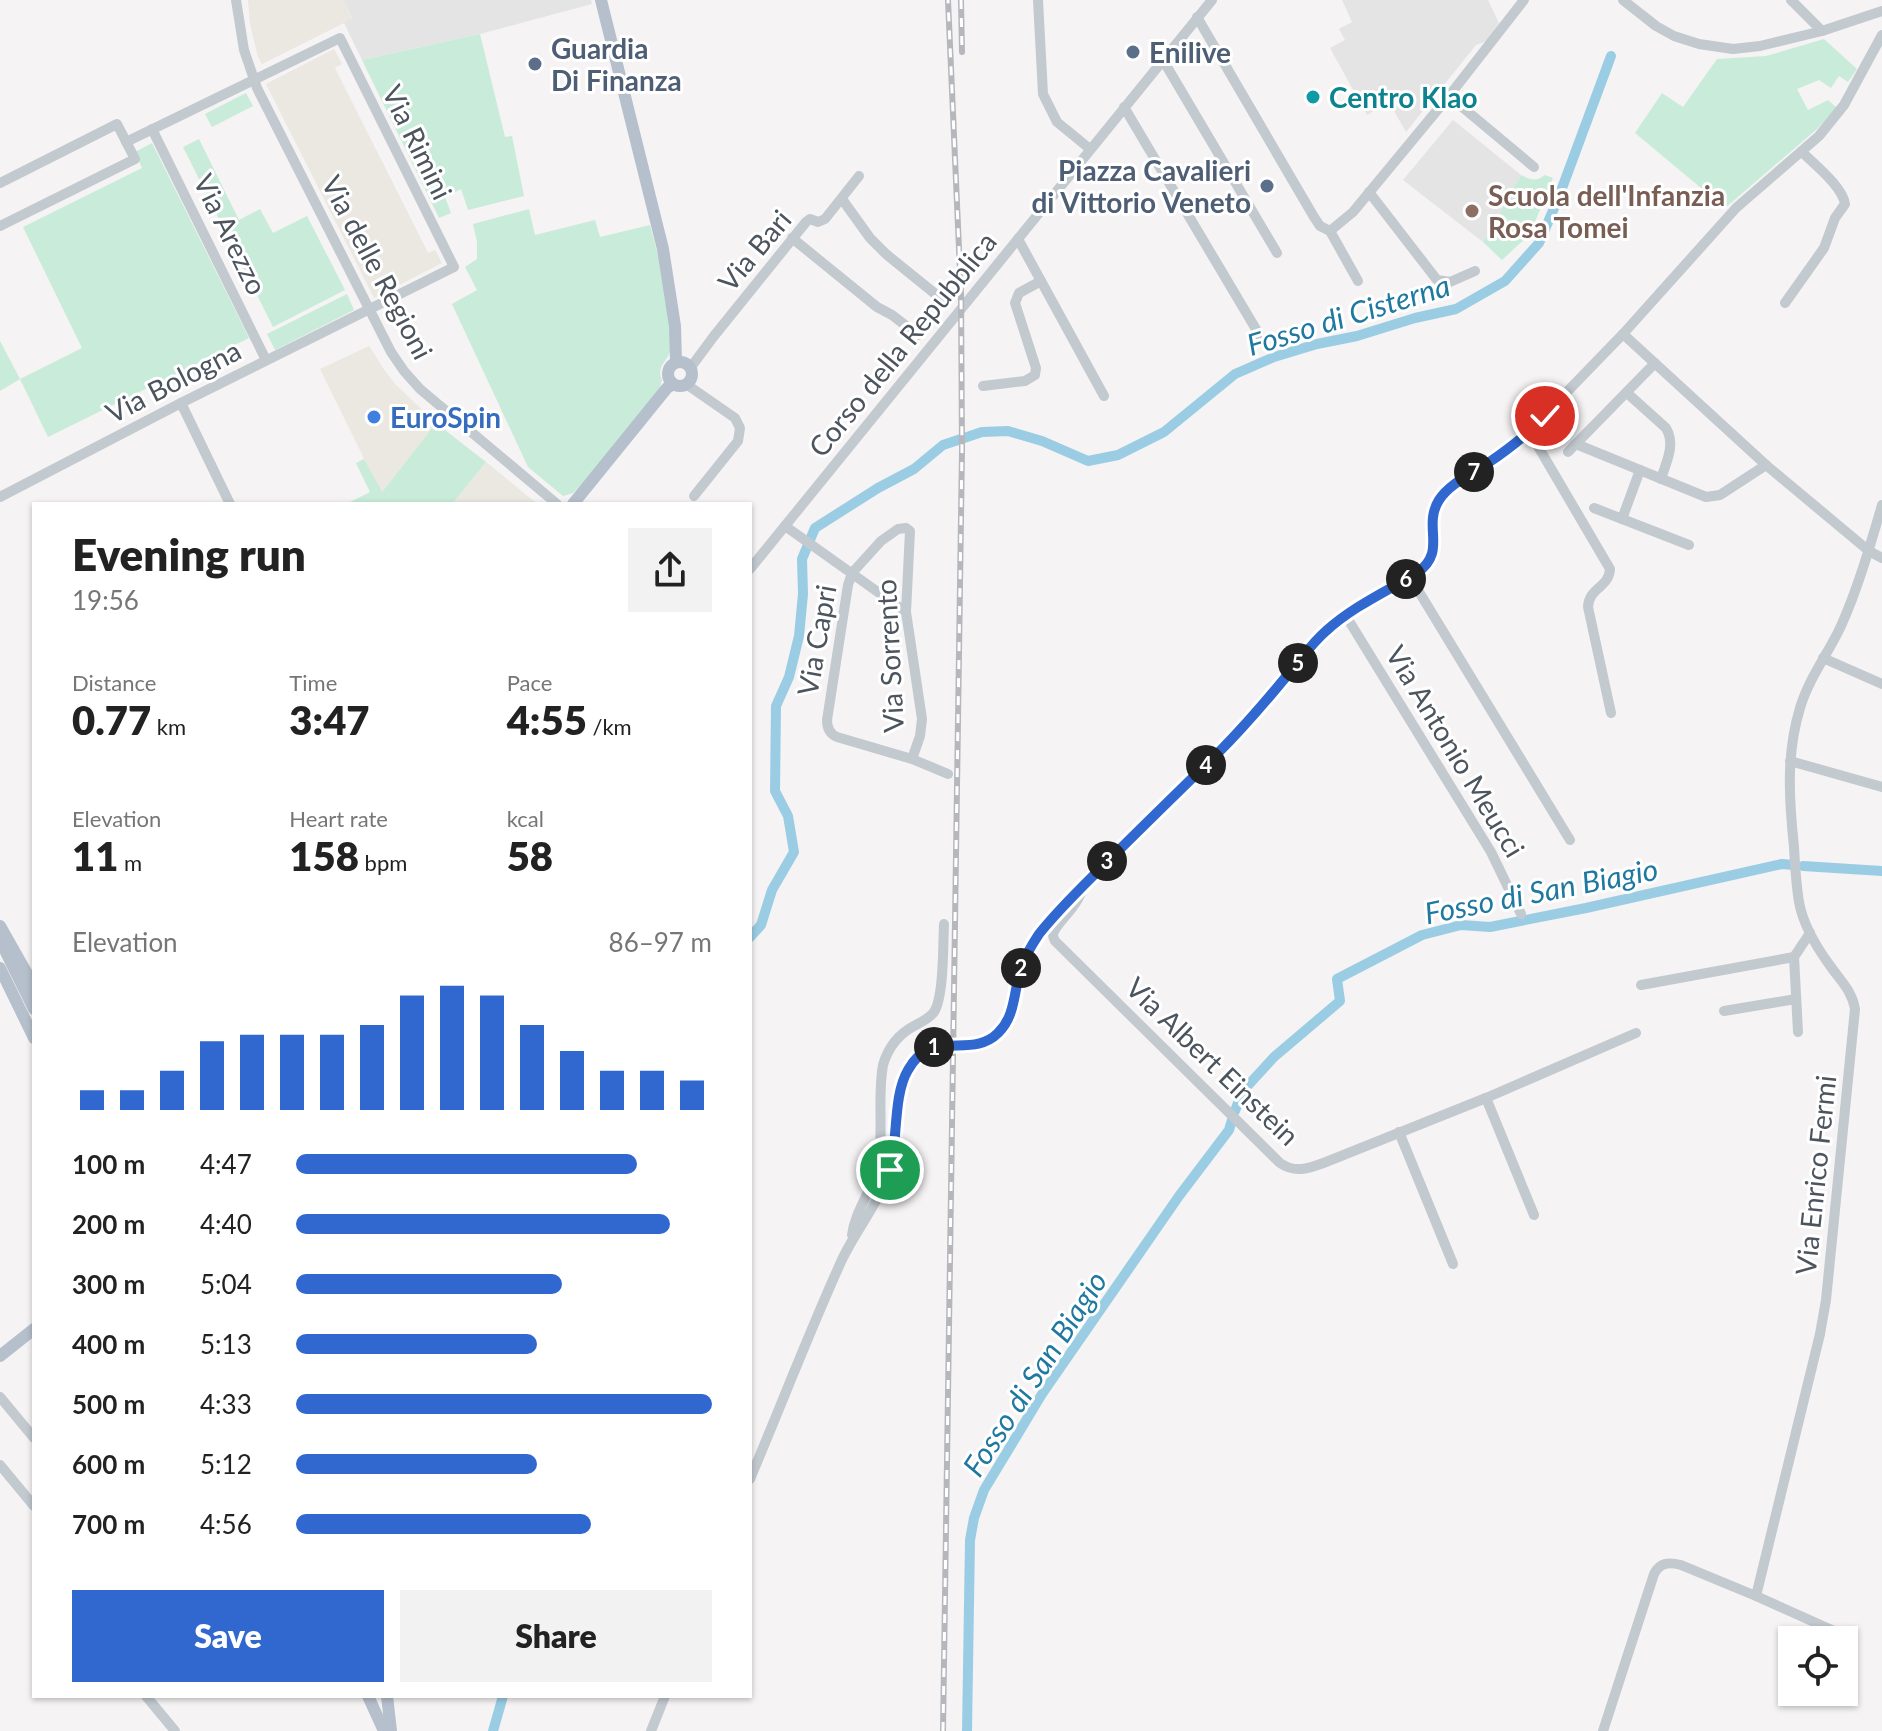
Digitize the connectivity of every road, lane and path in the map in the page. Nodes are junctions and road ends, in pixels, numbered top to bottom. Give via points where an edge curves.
1 (236, 0) edge
2 (601, 0) edge
3 (1038, 0) edge
4 (1212, 0) edge
5 (1524, 0) edge
6 (1623, 0) edge
7 (1646, 0) edge
8 (1791, 0) edge
9 (1636, 11) junction
10 (1882, 11) edge
11 (1197, 17) junction
12 (1822, 31) junction
13 (1882, 35) edge
14 (1163, 60) junction
15 (254, 79) junction
16 (1449, 96) junction
17 (1124, 107) junction
18 (152, 129) junction
19 (126, 142) junction
20 (1090, 149) junction
21 (1802, 152) junction
22 (1534, 167) dead end
23 (859, 176) dead end
24 (0, 183) edge
25 (1369, 192) junction
26 (842, 199) junction
27 (0, 226) edge
28 (1330, 231) junction
29 (792, 238) junction
30 (1018, 239) junction
31 (1277, 253) dead end
32 (1475, 271) dead end
33 (1041, 281) junction
34 (1358, 281) dead end
35 (944, 301) dead end
36 (1785, 303) dead end
37 (368, 310) junction
38 (1623, 334) junction
39 (918, 335) dead end
40 (1263, 341) dead end
41 (266, 360) junction
42 (676, 362) junction
43 (1655, 363) junction
44 (691, 367) junction
45 (680, 384) junction
46 (983, 386) dead end
47 (1627, 393) junction
48 (1104, 396) dead end
49 (181, 403) junction
50 (1529, 431) junction
51 (1766, 465) junction
52 (1640, 470) junction
53 (1661, 479) junction
54 (694, 496) dead end
55 (0, 497) edge
56 (229, 502) edge
57 (555, 502) edge
58 (575, 502) edge
59 (1882, 505) edge
60 (1594, 508) dead end
61 (1622, 519) junction
62 (785, 526) junction
63 (1689, 545) dead end
64 (1869, 551) junction
65 (1882, 558) edge
66 (752, 567) edge
67 (852, 573) junction
68 (1410, 577) junction
69 (906, 612) junction
70 (1346, 616) junction
71 (1823, 658) junction
72 (1882, 684) edge
73 (1611, 713) dead end
74 (912, 759) junction
75 (1790, 761) junction
76 (948, 774) dead end
77 (1882, 787) edge
78 (1570, 840) dead end
79 (1083, 885) junction
80 (1521, 914) dead end
81 (944, 924) dead end
82 (0, 926) edge
83 (1810, 933) junction
84 (0, 940) edge
85 (1794, 957) junction
86 (0, 968) edge
87 (32, 982) edge
88 (1641, 985) dead end
89 (1796, 999) junction
90 (32, 1005) edge
91 (1724, 1011) dead end
92 (1798, 1032) dead end
93 (1636, 1033) dead end
94 (32, 1034) edge
95 (1486, 1098) junction
96 (1399, 1132) junction
97 (1534, 1215) dead end
98 (852, 1241) junction
99 (1453, 1264) dead end
100 (32, 1332) edge
101 (0, 1356) edge
102 (0, 1397) edge
103 (32, 1436) edge
104 (0, 1465) edge
105 (752, 1474) edge
106 (32, 1504) edge
107 (1756, 1596) junction
108 (1823, 1626) edge
109 (148, 1698) edge
110 (369, 1698) edge
111 (387, 1698) edge
112 (664, 1698) edge
113 (175, 1731) edge
114 (384, 1731) edge
115 (391, 1731) edge
116 (651, 1731) edge
117 (1603, 1731) edge

1 - 15 street, Via delle Regioni via 241,40
2 - 42 main road via 663,249
3 - 20 street via 1044,99 1057,122
4 - 11 street, Corso della Repubblica
5 - 16 street
6 - 9 street
7 - 9 street
8 - 12 street
9 - 12 street via 1674,36 1722,48 1753,48
10 - 12 street
11 - 14 street, Corso della Repubblica
11 - 28 street via 1314,217
13 - 21 street via 1839,113
14 - 17 street, Corso della Repubblica
14 - 31 street
15 - 18 street
15 - 37 street, Via delle Regioni
15 - 37 street, Via Rimini via 340,38 454,267
16 - 22 street
16 - 25 street
17 - 20 street, Corso della Repubblica
17 - 40 street
18 - 19 street
18 - 41 street, Via Arezzo
19 - 24 street via 117,124
19 - 27 street via 135,159
20 - 30 street, Corso della Repubblica
21 - 36 street via 1839,190 1845,204 1824,248
21 - 38 street via 1736,208
23 - 26 street, Via Bari
25 - 28 street
25 - 32 street via 1437,280 1450,282
26 - 29 street, Via Bari via 823,221 808,220
26 - 35 street via 870,238
28 - 34 street
29 - 39 street
29 - 44 street, Via Bari
30 - 33 street
30 - 62 street, Corso della Repubblica
33 - 46 street via 1021,292 1015,303 1035,375
33 - 48 street
37 - 41 street, Via Bologna
37 - 57 street, Via delle Regioni via 420,389
38 - 43 street
38 - 50 street
41 - 49 street, Via Bologna
42 - 44 main road
42 - 45 main road via 668,378
43 - 47 street
43 - 51 street
44 - 45 main road via 692,379
45 - 54 street via 735,418 740,432
45 - 58 main road via 667,388
47 - 52 street via 1572,448
47 - 53 street via 1670,436
49 - 55 street, Via Bologna
49 - 56 street
50 - 68 street via 1440,498 1433,516 1431,559
50 - 73 street via 1610,569 1588,607
51 - 53 street via 1711,498
51 - 64 street
52 - 53 street
52 - 61 street
59 - 64 street, Via Enrico Fermi
60 - 61 street
61 - 63 street
62 - 66 street, Corso della Repubblica
62 - 67 street
64 - 65 street
64 - 71 street, Via Enrico Fermi
67 - 69 street
67 - 69 street, Via Sorrento via 881,541 898,529 909,529
67 - 74 street, Via Capri via 828,727 837,737
68 - 70 street
68 - 78 street
69 - 74 street, Via Sorrento via 922,719
70 - 79 street via 1323,633 1237,733
70 - 80 street, Via Antonio Meucci via 1491,852
71 - 72 street
71 - 75 street, Via Enrico Fermi via 1799,708
74 - 76 street, Via Capri
75 - 77 street
75 - 83 street, Via Enrico Fermi via 1799,901
79 - 96 street, Via Albert Einstein via 1079,901 1054,930 1055,941 1282,1164 1293,1170 1311,1168
79 - 98 street, bridge via 1029,950 1003,1028 990,1040 933,1047 906,1072 888,1174
81 - 98 street via 936,1008 896,1039 883,1065 878,1163
82 - 87 main road
83 - 85 street
83 - 107 street, Via Enrico Fermi via 1849,992 1855,1013 1825,1311
84 - 90 main road
85 - 88 street
85 - 89 street
86 - 94 main road
89 - 91 street
89 - 92 street
93 - 95 street, Via Albert Einstein
95 - 96 street, Via Albert Einstein
95 - 97 street
96 - 99 street
98 - 105 street
100 - 101 main road
102 - 103 street
104 - 106 street
107 - 108 street
107 - 117 street via 1677,1564 1658,1567
109 - 113 street
110 - 114 main road
111 - 115 main road
112 - 116 street

